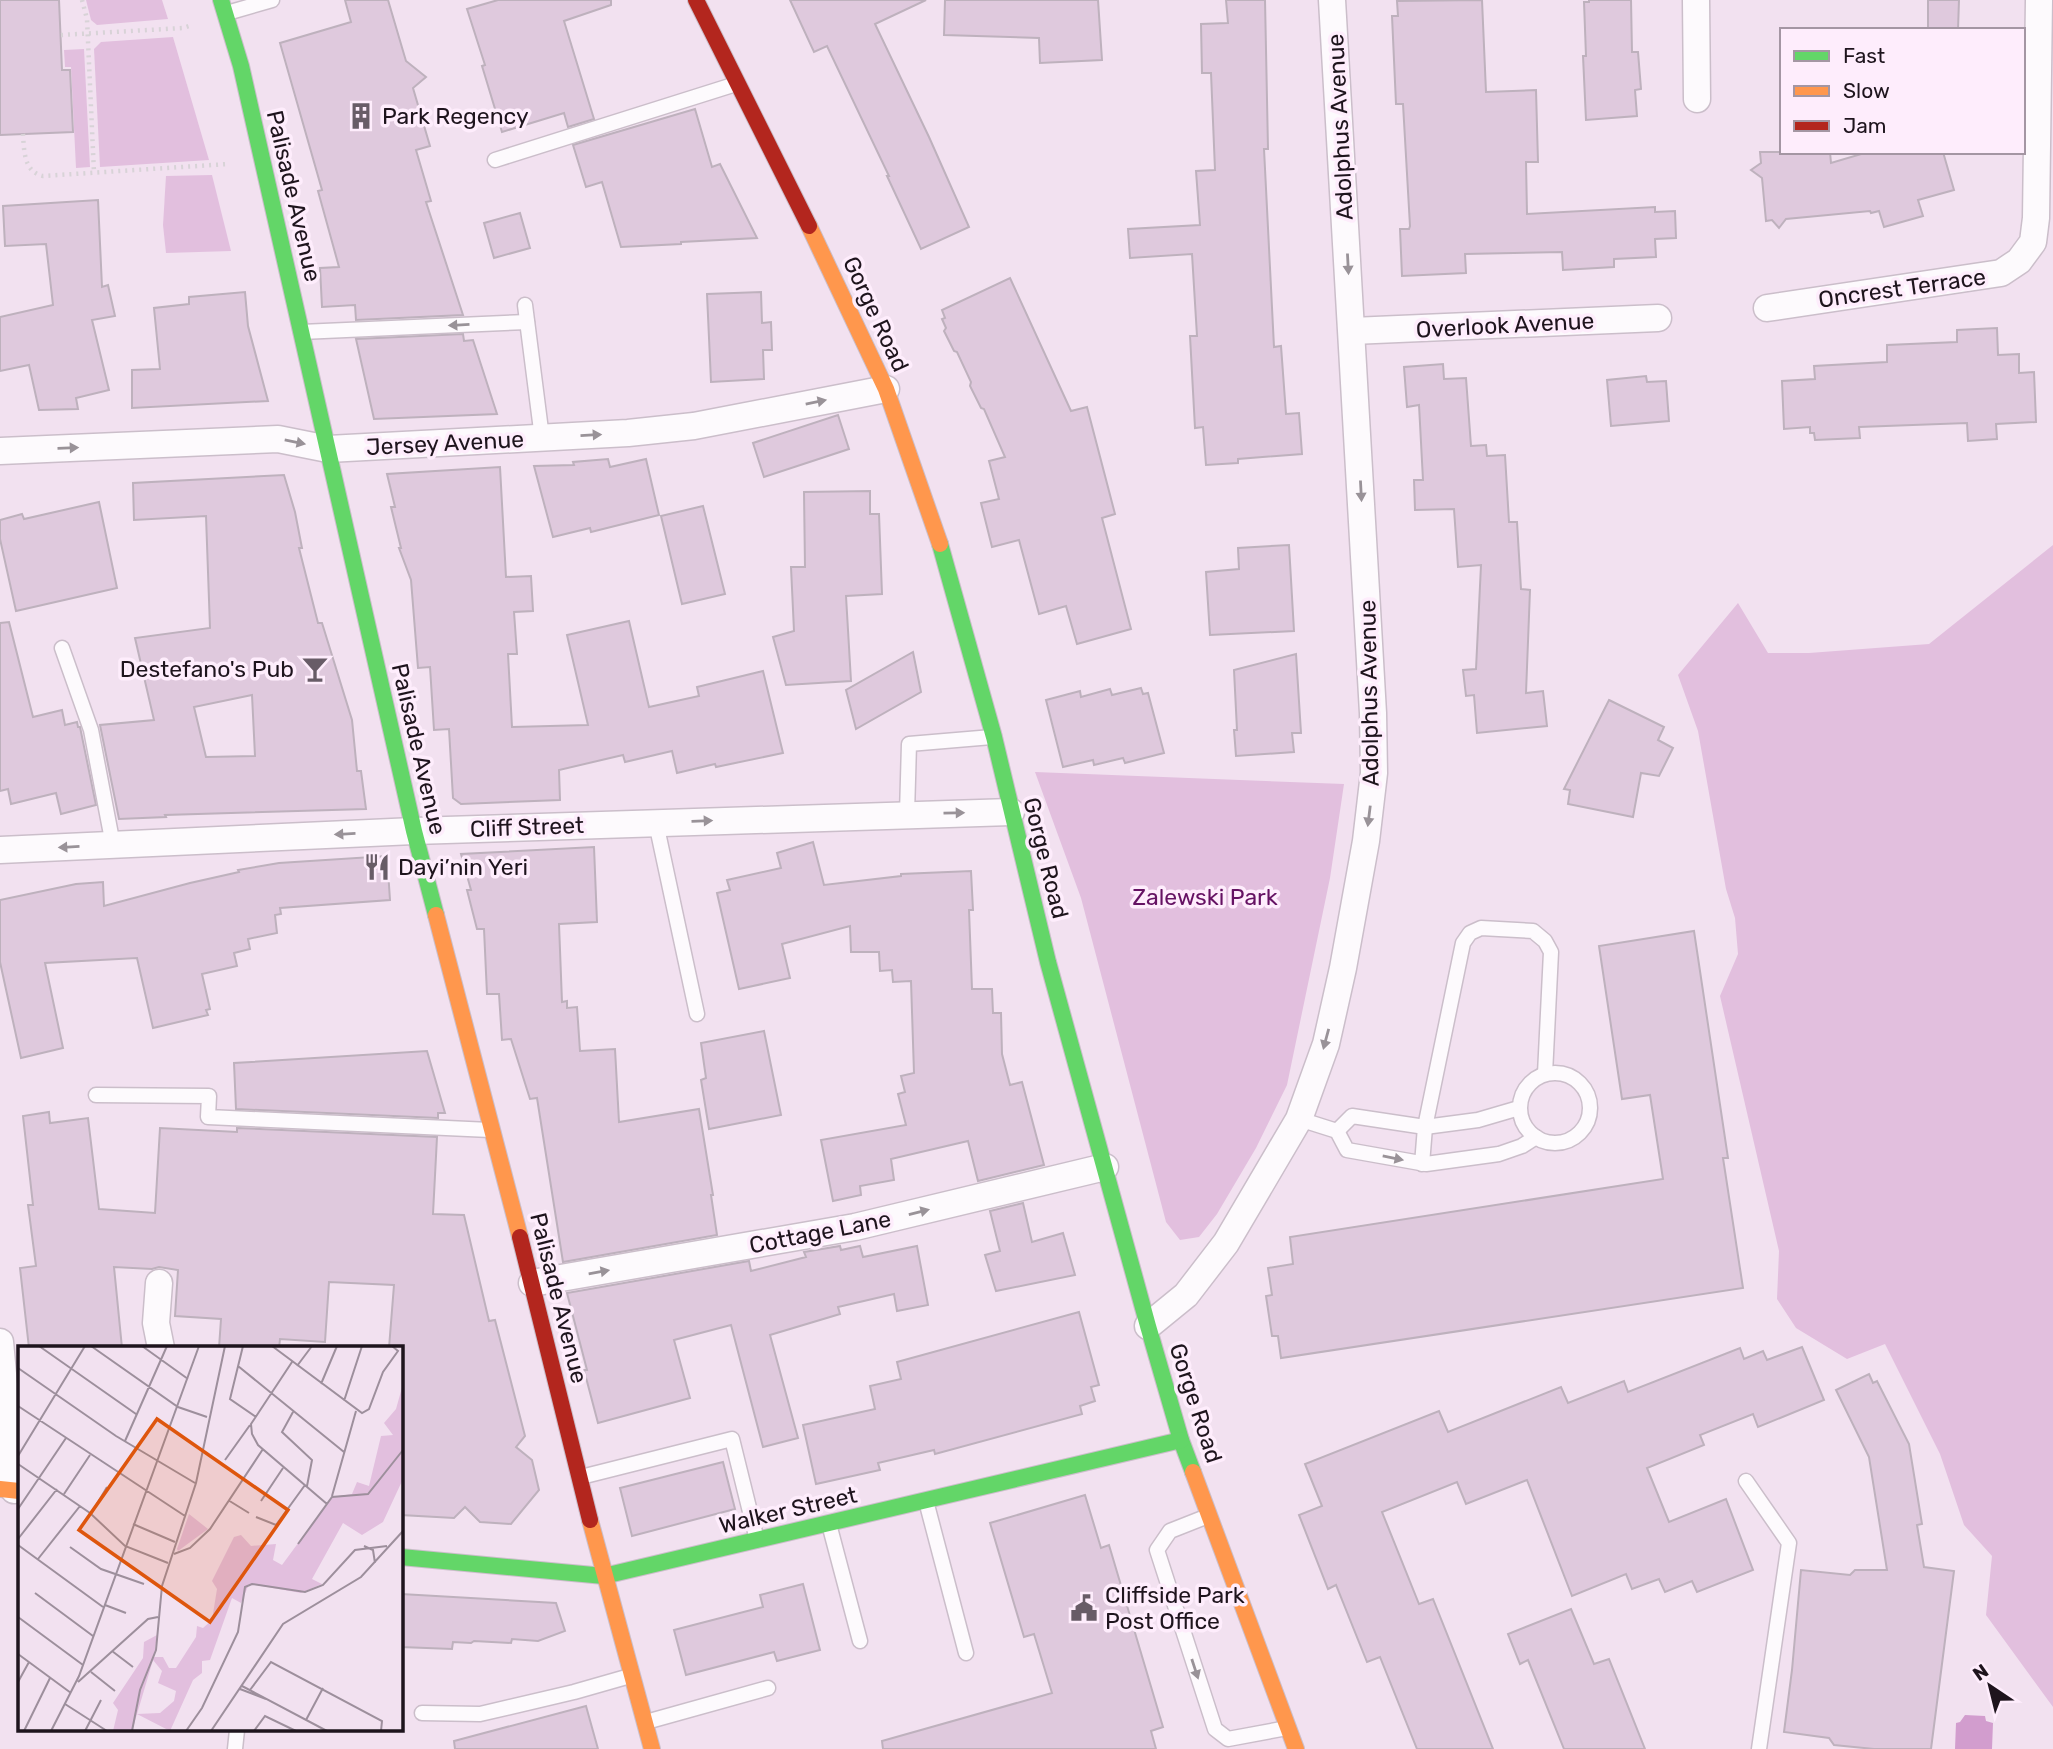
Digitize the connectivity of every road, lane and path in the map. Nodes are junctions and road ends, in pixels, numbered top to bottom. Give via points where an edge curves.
1 (82, 0) edge
2 (272, 0) edge
3 (696, 0) edge
4 (1332, 0) edge
5 (1696, 0) edge
6 (2039, 0) edge
7 (224, 10) edge
8 (87, 34) junction
9 (61, 36) dead end
10 (737, 83) junction
11 (1697, 99) dead end
12 (23, 134) dead end
13 (261, 156) junction
14 (495, 160) dead end
15 (94, 173) junction
16 (525, 305) dead end
17 (1767, 308) dead end
18 (1658, 318) dead end
19 (527, 321) junction
20 (1352, 331) junction
21 (301, 332) junction
22 (886, 389) junction
23 (542, 438) junction
24 (327, 449) junction
25 (0, 451) edge
26 (62, 648) dead end
27 (994, 737) junction
28 (1011, 812) junction
29 (907, 814) junction
30 (656, 823) junction
31 (414, 831) junction
32 (113, 845) junction
33 (0, 850) edge
34 (697, 1014) dead end
35 (1545, 1074) junction
36 (96, 1095) dead end
37 (1519, 1108) junction
38 (1299, 1119) junction
39 (1425, 1127) junction
40 (492, 1130) junction
41 (1337, 1130) junction
42 (1536, 1137) junction
43 (1422, 1164) junction
44 (1105, 1167) junction
45 (159, 1283) dead end
46 (532, 1283) junction
47 (1148, 1326) junction
48 (0, 1342) edge
49 (161, 1346) edge
50 (1181, 1440) junction
51 (580, 1478) junction
52 (1746, 1481) dead end
53 (11, 1490) edge
54 (926, 1502) junction
55 (1210, 1516) junction
56 (829, 1524) junction
57 (757, 1541) junction
58 (402, 1557) edge
59 (604, 1576) junction
60 (860, 1641) dead end
61 (966, 1653) dead end
62 (632, 1676) junction
63 (768, 1688) dead end
64 (422, 1713) dead end
65 (645, 1723) junction
66 (1287, 1728) junction
67 (652, 1749) edge
68 (1296, 1749) edge
69 (1759, 1749) edge

1 - 8 path
2 - 7 lane
3 - 10 main road, Gorge Road
4 -> 20 street, Adolphus Avenue
5 - 11 street
6 - 17 street, Oncrest Terrace via 2036,218 2033,242 2018,261 2001,273
7 - 8 path via 183,28
7 - 13 main road, Palisade Avenue
8 - 9 path
8 - 15 path
10 - 14 lane
10 - 22 main road, Gorge Road
12 - 15 path via 33,173
13 - 15 path via 221,166
13 - 21 main road, Palisade Avenue
16 - 19 lane
18 - 20 street, Overlook Avenue
19 -> 21 lane
19 - 23 lane
20 -> 38 street, Adolphus Avenue via 1374,773 1343,968 1326,1044
21 - 24 main road, Palisade Avenue
23 -> 22 street, Jersey Avenue via 694,426
22 - 27 main road, Gorge Road via 941,547
23 - 24 street, Jersey Avenue
25 -> 24 street, Jersey Avenue via 278,439
24 - 31 main road, Palisade Avenue
26 - 32 lane via 92,730
27 - 28 main road, Gorge Road
27 - 29 lane via 909,744
29 -> 28 street, Cliff Street
28 - 44 main road, Gorge Road
30 -> 29 street, Cliff Street
30 - 31 street, Cliff Street
30 - 34 lane
31 -> 32 street, Cliff Street
31 - 40 main road, Palisade Avenue
32 -> 33 street, Cliff Street
35 - 37 lane via 1527,1087
35 - 39 lane via 1551,952 1545,940 1533,932 1481,928 1463,943
35 - 42 lane via 1557,1073 1578,1082 1589,1101 1589,1113 1586,1124 1569,1139 1546,1142
36 - 40 lane via 209,1096 208,1117
37 - 39 lane via 1478,1120
37 - 42 lane via 1527,1130
38 - 41 lane
38 - 47 street, Adolphus Avenue via 1226,1244 1186,1295
39 - 41 lane via 1352,1116
39 - 43 lane
40 - 46 main road, Palisade Avenue
41 -> 43 lane via 1348,1150
42 - 43 lane via 1499,1154
46 -> 44 street, Cottage Lane via 855,1227
44 - 47 main road, Gorge Road
45 - 49 street via 156,1323
46 - 51 main road, Palisade Avenue
47 - 50 main road, Gorge Road
48 - 53 street
50 - 54 main road, Walker Street
50 - 55 main road, Gorge Road
51 - 57 lane via 732,1439
51 - 59 main road, Palisade Avenue
52 - 69 lane via 1789,1543
54 - 56 main road, Walker Street
54 - 61 lane
55 - 66 main road, Gorge Road
55 -> 66 lane via 1170,1531 1157,1550 1215,1729 1228,1739
56 - 57 main road, Walker Street
56 - 60 lane
57 - 59 main road, Walker Street
58 - 59 main road, Walker Street
59 - 62 main road, Palisade Avenue
62 - 64 lane via 480,1714
62 - 65 main road, Palisade Avenue
63 - 65 lane
65 - 67 main road, Palisade Avenue
66 - 68 main road, Gorge Road

